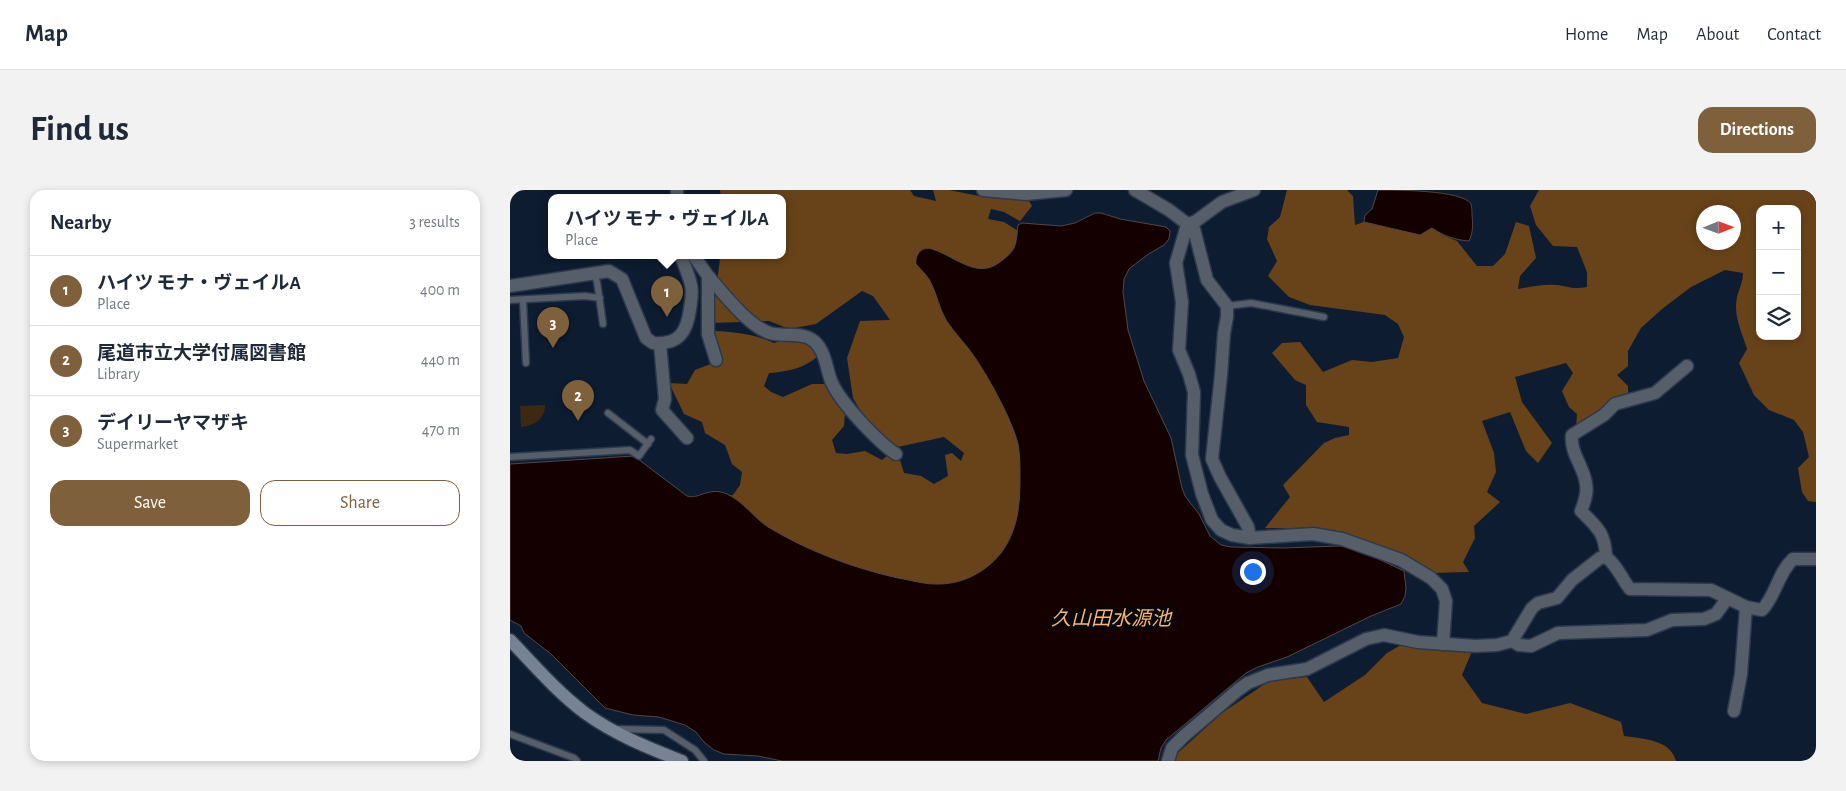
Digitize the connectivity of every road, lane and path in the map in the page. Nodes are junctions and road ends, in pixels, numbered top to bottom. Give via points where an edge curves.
1 (983, 190) edge
2 (1066, 190) edge
3 (1135, 190) edge
4 (1249, 191) edge
5 (1187, 225) junction
6 (682, 259) edge
7 (696, 259) edge
8 (594, 274) junction
9 (708, 276) junction
10 (510, 286) edge
11 (600, 298) junction
12 (510, 300) edge
13 (523, 300) junction
14 (1226, 306) junction
15 (1324, 317) dead end
16 (603, 324) dead end
17 (660, 344) junction
18 (716, 360) dead end
19 (526, 363) dead end
20 (1687, 366) dead end
21 (608, 413) dead end
22 (687, 438) dead end
23 (896, 454) dead end
24 (510, 457) edge
25 (1250, 538) junction
26 (1606, 557) junction
27 (1816, 559) edge
28 (1727, 599) junction
29 (1746, 607) junction
30 (510, 640) edge
31 (1512, 641) junction
32 (1443, 644) junction
33 (1734, 711) dead end
34 (610, 729) junction
35 (510, 734) edge
36 (577, 761) edge
37 (682, 761) edge
38 (704, 761) edge
39 (1168, 761) edge

1 - 2 street via 1026,194
3 - 5 street
4 - 5 street via 1222,202
5 - 14 street via 1194,229 1207,280
5 - 25 street via 1176,263 1182,302 1179,350 1194,392 1192,455 1212,520 1221,530
6 - 17 street via 691,286 689,322 682,334 671,342
7 - 9 street
8 - 10 street
8 - 11 lane
8 - 17 street via 609,271 622,279 646,338
9 - 18 street via 708,334
9 - 23 street via 755,327 772,334 812,339 821,350 832,383 841,397 883,445
11 - 13 lane
11 - 16 lane
12 - 13 lane
13 - 19 lane
14 - 15 lane via 1251,303
14 - 25 street via 1212,459 1248,527
17 - 22 street via 665,399 662,410
20 - 26 street via 1655,393 1615,404 1572,435 1570,445 1586,483 1586,499 1581,511 1601,530 1606,542
21 - 24 lane via 649,442 640,456 630,450
25 - 32 street via 1313,534 1342,539 1401,560 1431,578 1442,589 1446,601
26 - 28 street via 1615,564 1630,589 1711,590
26 - 31 street via 1600,558 1572,580 1557,598 1532,608
27 - 29 street via 1793,559 1785,566 1762,610
28 - 29 street
28 - 31 street via 1716,614 1704,619 1672,620 1647,630 1558,633 1531,646
29 - 33 street via 1741,674
30 - 34 street via 568,699
31 - 32 street via 1475,646
32 - 39 street via 1384,635 1366,639 1307,669 1268,675 1248,683 1184,736 1172,748
34 - 37 street via 651,750
34 - 38 lane via 664,730 695,750
35 - 36 lane

